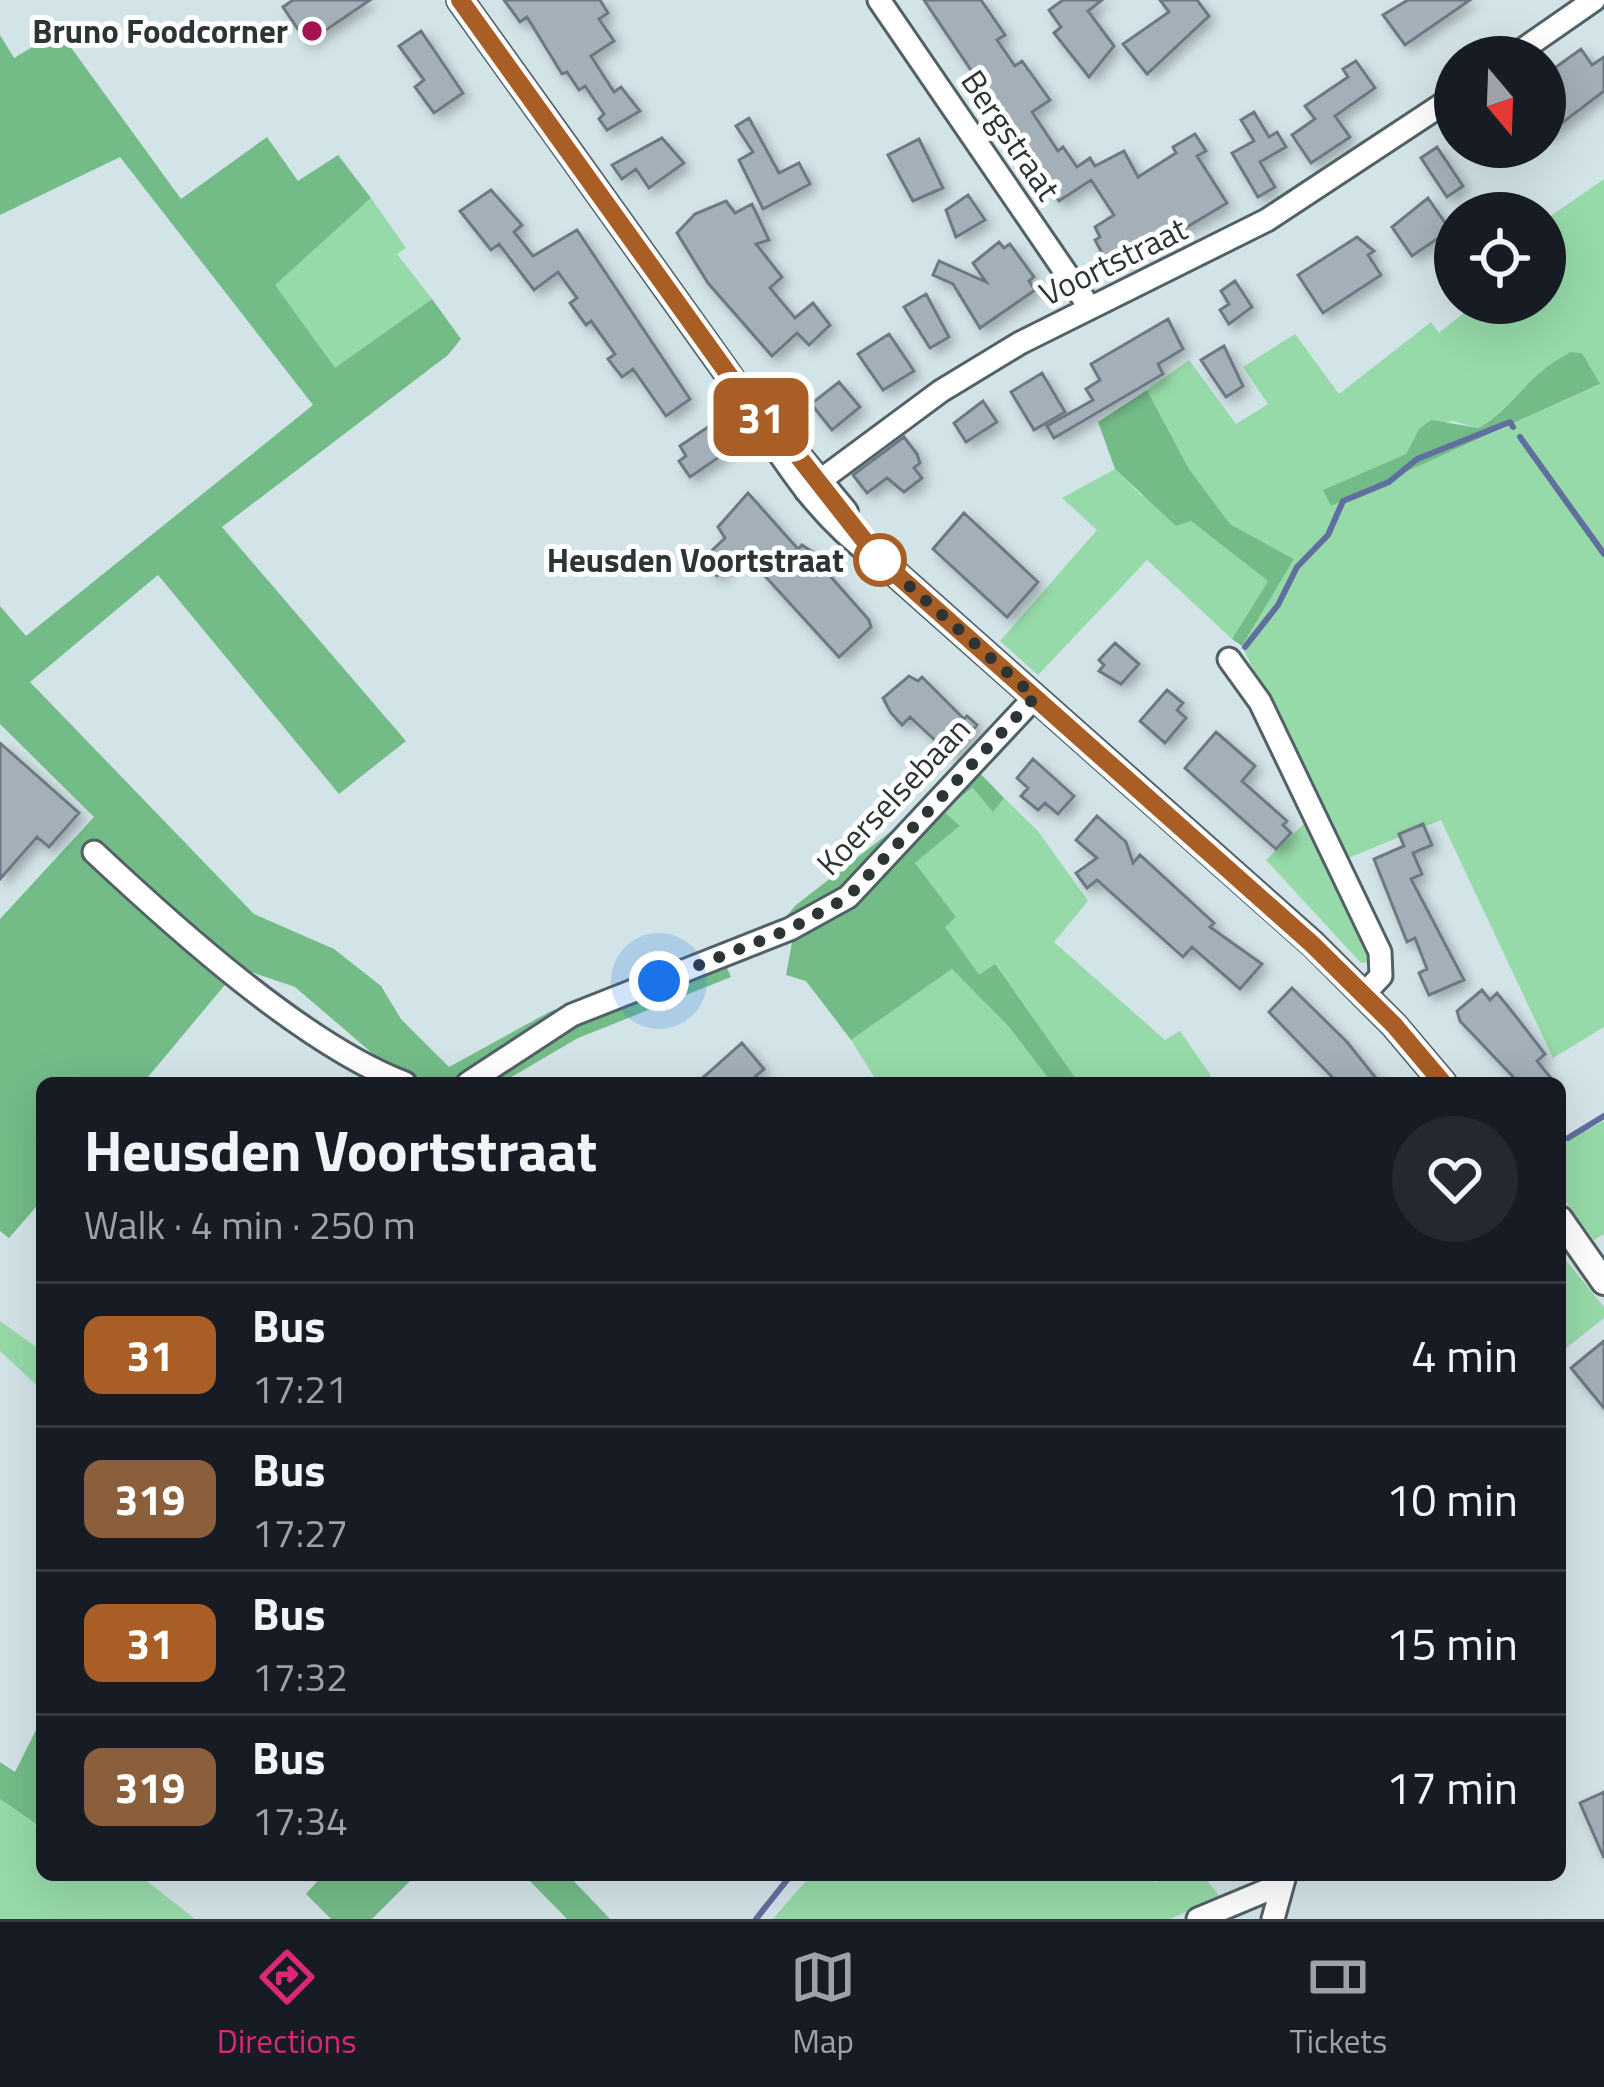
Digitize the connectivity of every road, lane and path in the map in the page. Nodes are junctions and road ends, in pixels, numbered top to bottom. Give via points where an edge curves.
1 (460, 0) edge
2 (879, 0) edge
3 (1594, 0) edge
4 (1542, 36) edge
5 (1434, 110) edge
6 (1090, 308) junction
7 (812, 486) junction
8 (1229, 658) dead end
9 (1035, 697) junction
10 (94, 852) dead end
11 (1363, 995) junction
12 (395, 1077) edge
13 (477, 1077) edge
14 (1438, 1077) edge
15 (1570, 1245) edge
16 (1604, 1282) edge
17 (1282, 1881) edge
18 (1284, 1881) edge
19 (1198, 1919) edge
20 (1273, 1919) edge

1 - 7 street
2 - 6 street, Bergstraat
3 - 4 street
5 - 6 street, Voortstraat via 1268,220
6 - 7 street, Voortstraat via 941,391
7 - 9 street via 844,533
8 - 11 street via 1260,702 1380,952 1381,976
9 - 11 street
9 - 13 street, Koerselsebaan via 848,897 790,929 572,1015
10 - 12 street via 176,930 313,1030
11 - 14 street
15 - 16 street
17 - 19 street
18 - 20 street

